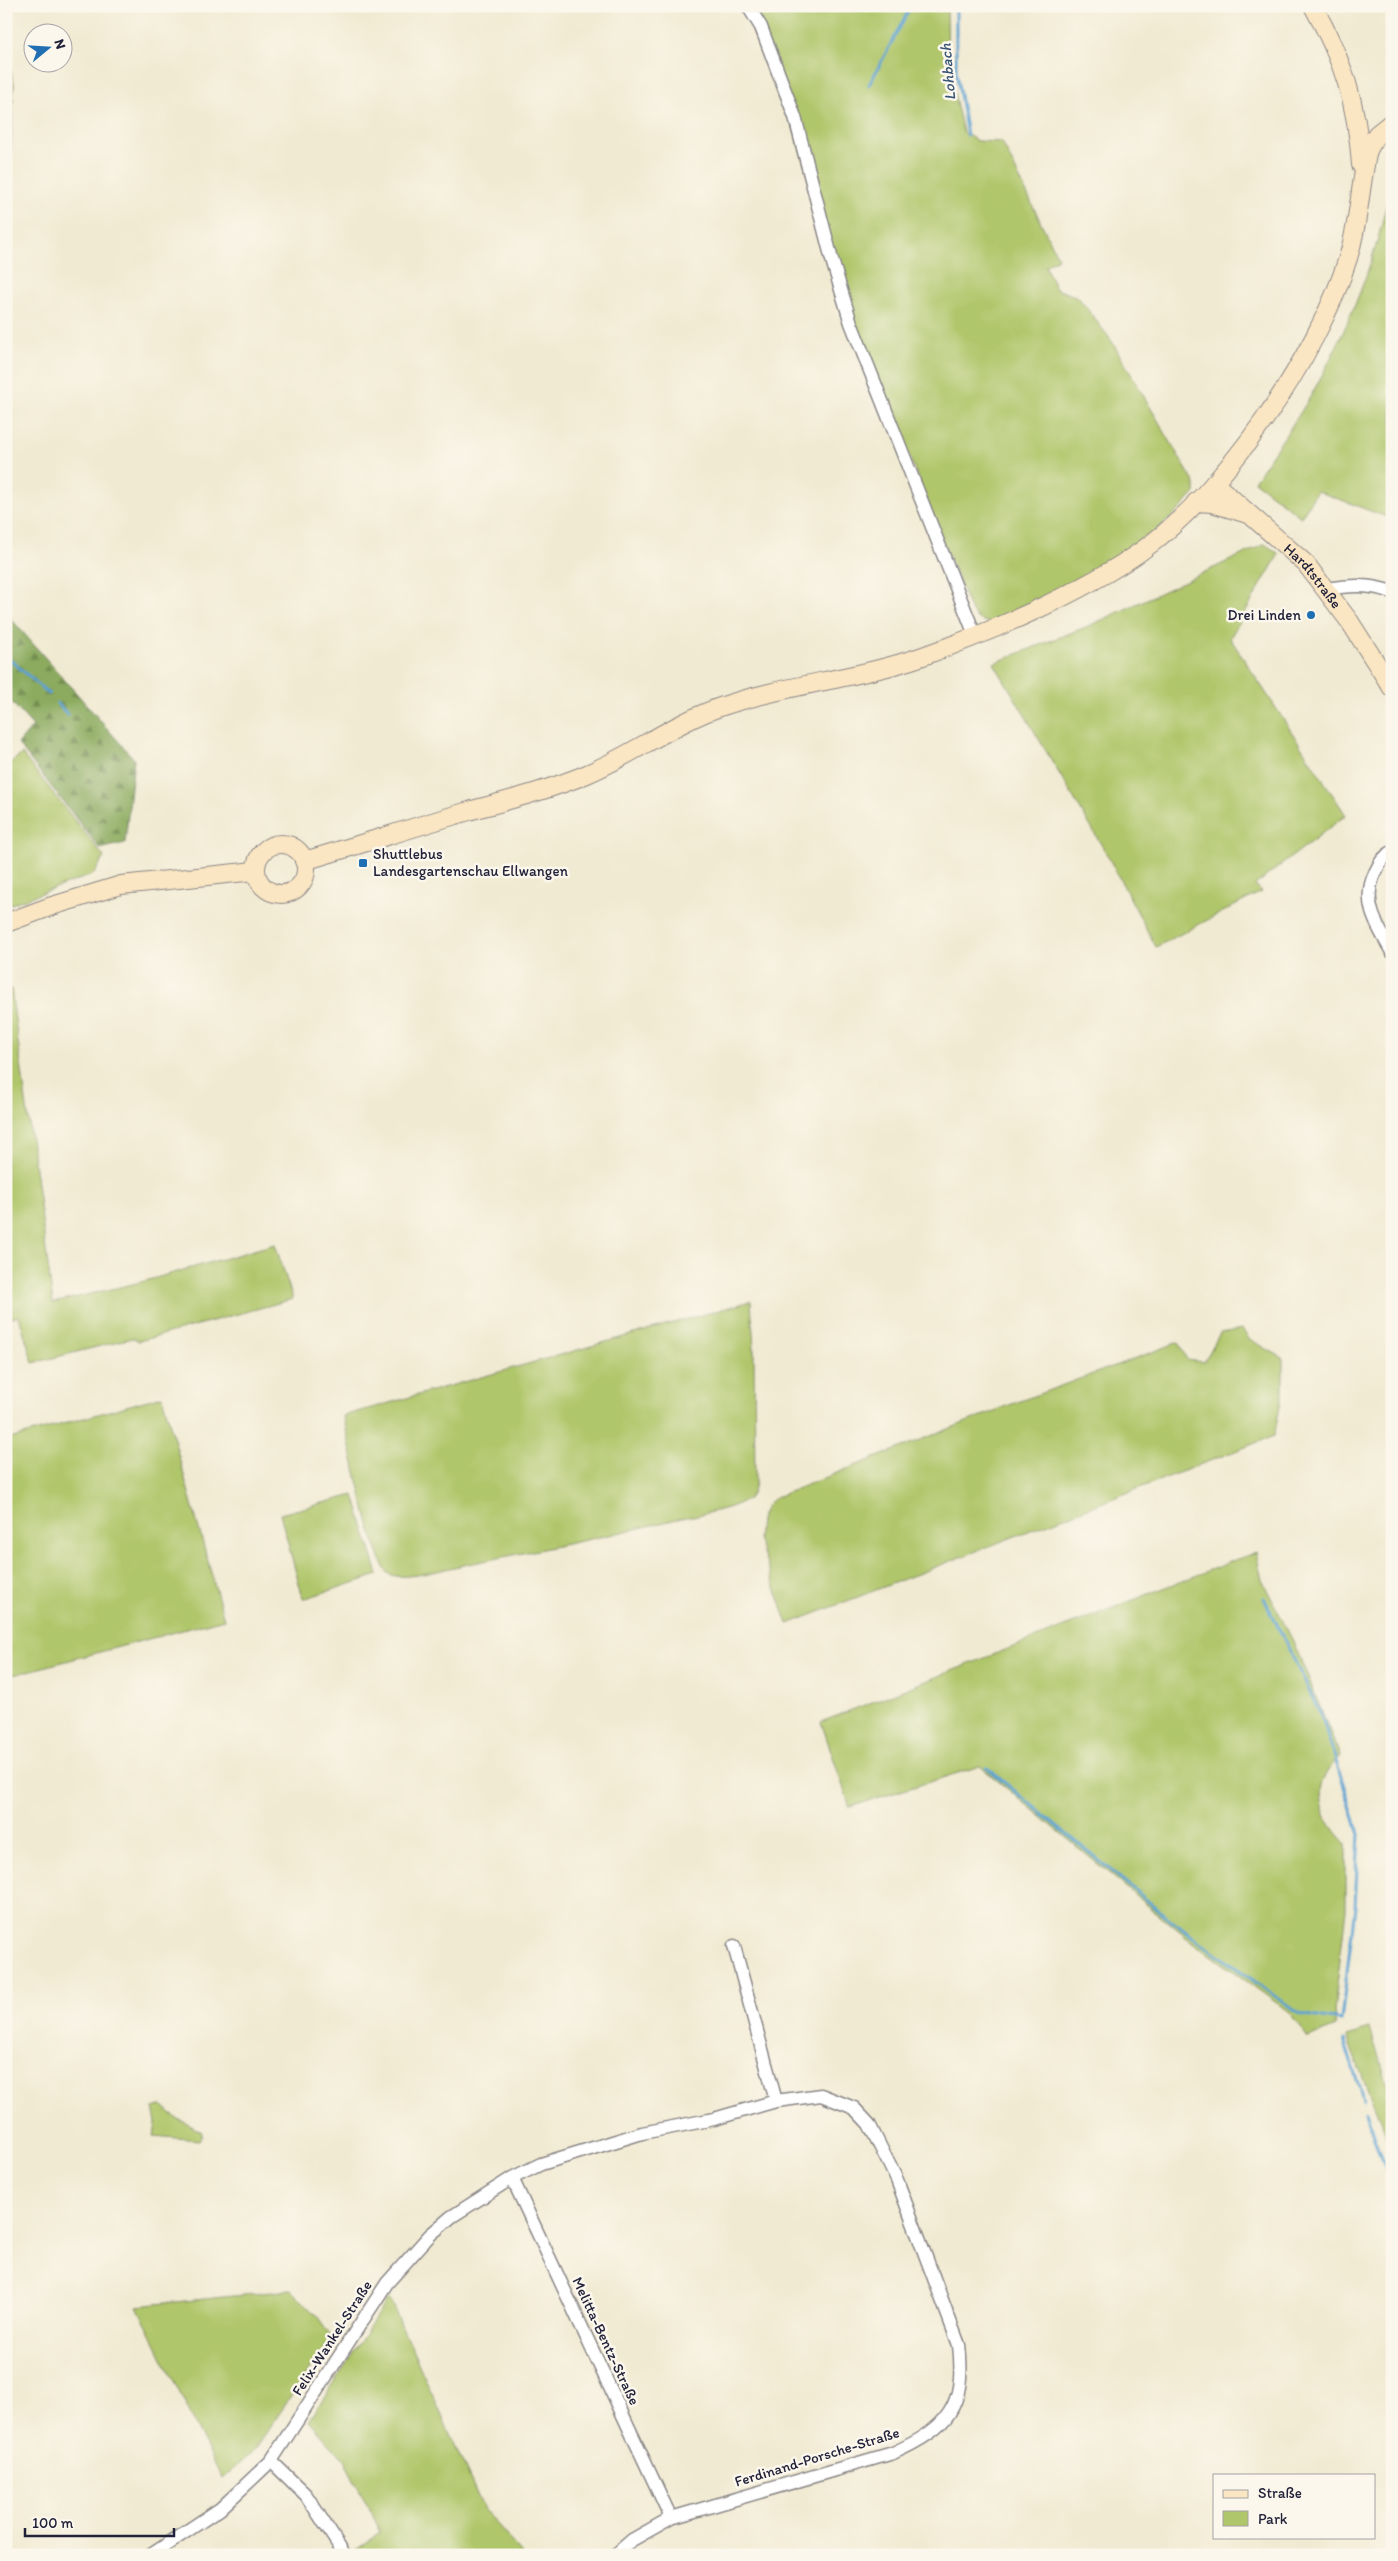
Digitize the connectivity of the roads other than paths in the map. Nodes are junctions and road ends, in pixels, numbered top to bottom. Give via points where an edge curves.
1 (748, 6) edge
2 (1313, 6) edge
3 (1392, 121) edge
4 (1356, 122) junction
5 (1361, 178) junction
6 (1214, 483) junction
7 (1196, 502) junction
8 (1250, 515) junction
9 (1326, 589) junction
10 (1392, 592) edge
11 (975, 635) junction
12 (1392, 688) edge
13 (1392, 852) edge
14 (304, 861) junction
15 (255, 871) junction
16 (6, 923) edge
17 (1392, 952) edge
18 (734, 1946) dead end
19 (776, 2100) junction
20 (512, 2178) junction
21 (271, 2461) junction
22 (671, 2518) junction
23 (150, 2555) edge
24 (345, 2555) edge
25 (615, 2555) edge

1 - 11 street via 761,27 795,117 851,323
2 - 4 main road via 1334,44
3 - 4 main road
3 - 5 main road via 1377,134 1368,150
4 - 5 main road
5 - 6 main road via 1357,218 1348,257 1327,309 1276,403
6 - 7 main road
6 - 8 main road, Hardtstraße
7 - 8 main road via 1212,503
7 - 11 main road via 1143,550 1103,576 1040,608
8 - 9 main road, Hardtstraße via 1306,564
9 - 10 street via 1355,585
9 - 12 main road, Hardtstraße
11 - 14 main road via 865,674 719,707 621,758 552,788
13 - 17 street via 1382,858 1369,886 1371,910
14 - 15 main road via 295,848 274,844 260,854
14 - 15 main road via 303,880 289,893 270,892 260,883
15 - 16 main road via 121,885
18 - 19 street
19 - 20 street, Felix-Wankel-Straße via 557,2158
19 - 22 street, Ferdinand-Porsche-Straße via 821,2095 854,2108 869,2124 926,2251 959,2345 962,2370 958,2394 948,2419 923,2440 894,2454
20 - 21 street, Felix-Wankel-Straße via 451,2217 430,2235 387,2283
20 - 22 street, Melitta-Bentz-Straße
21 - 23 street, Felix-Wankel-Straße via 220,2509
21 - 24 street via 306,2495
22 - 25 street, Ferdinand-Porsche-Straße via 632,2540

